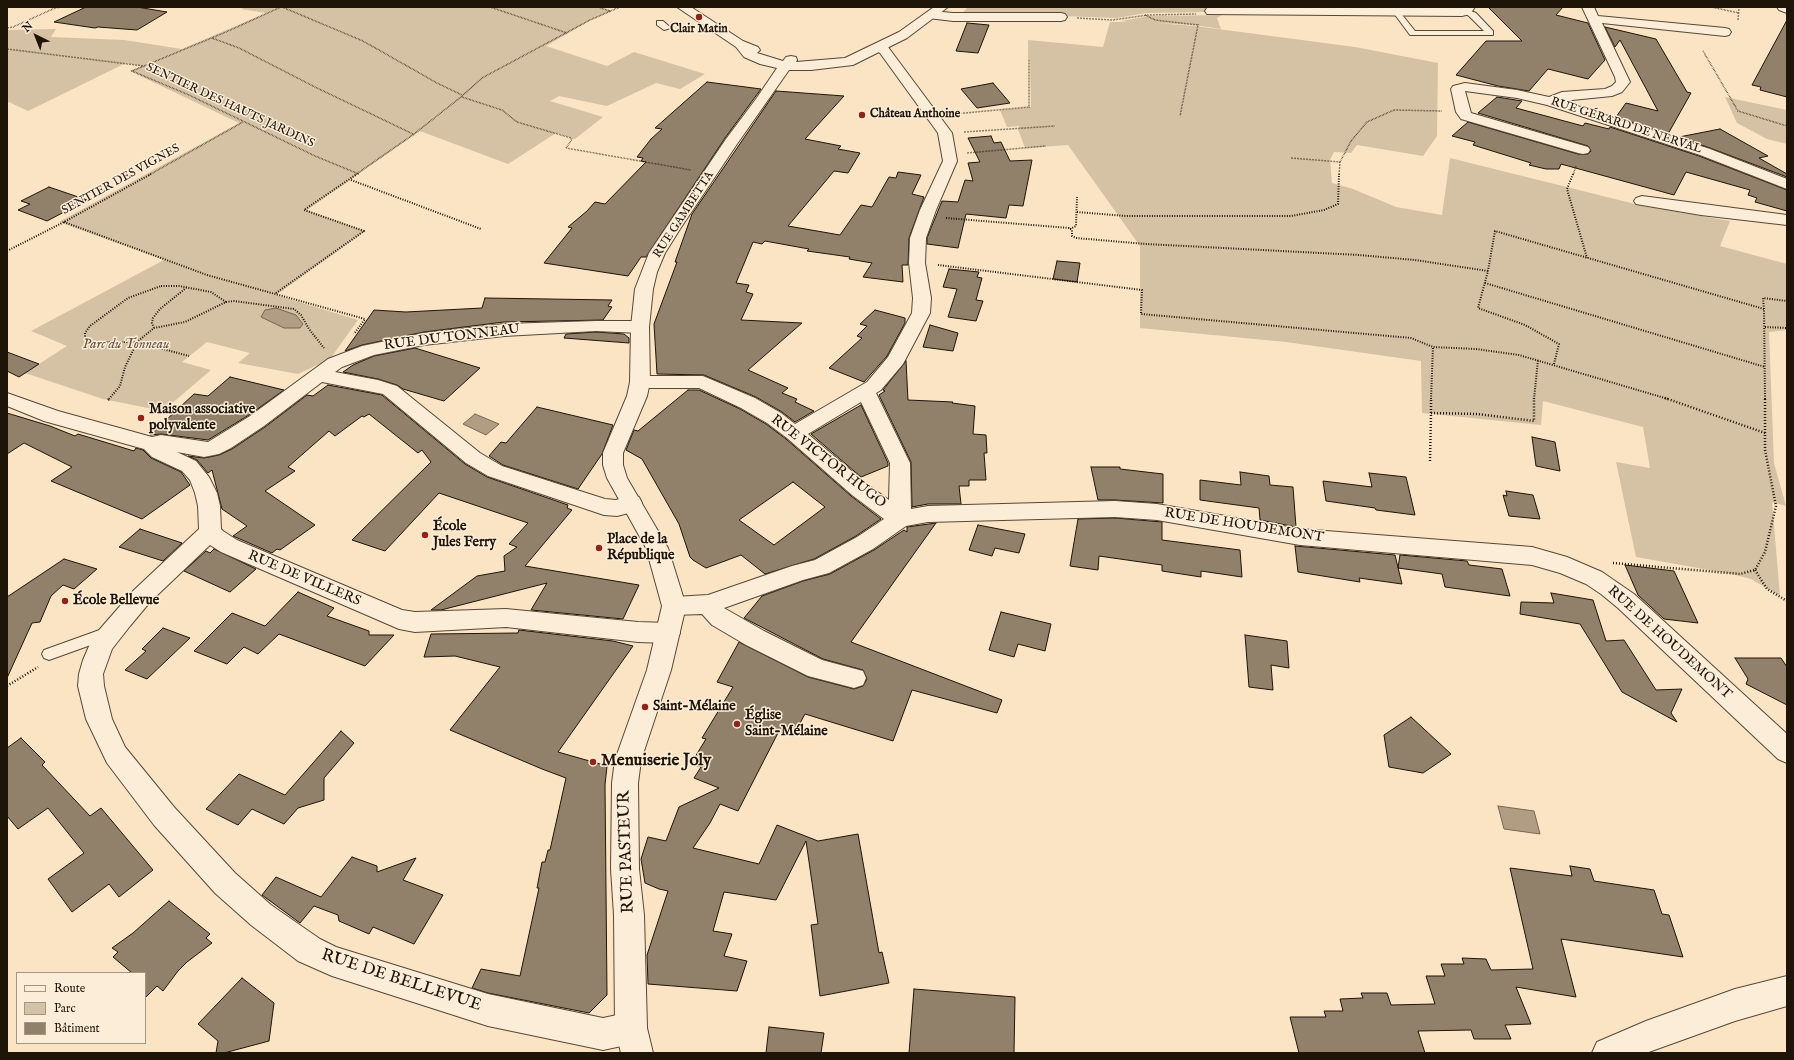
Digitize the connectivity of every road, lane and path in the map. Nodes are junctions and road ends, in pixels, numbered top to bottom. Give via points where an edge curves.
1 (63, 7) edge
2 (281, 7) edge
3 (490, 7) edge
4 (598, 7) edge
5 (620, 7) edge
6 (683, 7) edge
7 (942, 7) edge
8 (1711, 7) edge
9 (1783, 7) edge
10 (1339, 9) edge
11 (1467, 9) edge
12 (1787, 9) edge
13 (610, 11) junction
14 (1211, 11) joint
15 (1396, 12) junction
16 (1591, 13) edge
17 (1739, 13) dead end
18 (932, 15) junction
19 (1145, 15) junction
20 (1061, 17) joint
21 (660, 23) dead end
22 (7, 28) edge
23 (667, 28) dead end
24 (1724, 32) dead end
25 (568, 33) junction
26 (212, 38) junction
27 (7, 49) edge
28 (874, 50) junction
29 (1703, 51) dead end
30 (1029, 60) dead end
31 (789, 63) junction
32 (144, 66) junction
33 (462, 96) junction
34 (1551, 102) junction
35 (1463, 112) junction
36 (934, 116) junction
37 (1180, 116) dead end
38 (244, 122) junction
39 (1055, 126) dead end
40 (1787, 126) edge
41 (945, 133) junction
42 (414, 134) junction
43 (1046, 146) dead end
44 (1583, 150) joint
45 (949, 155) junction
46 (1292, 158) dead end
47 (1340, 162) junction
48 (712, 172) junction
49 (359, 174) junction
50 (350, 180) junction
51 (1787, 184) edge
52 (1077, 197) dead end
53 (1642, 201) dead end
54 (1077, 212) junction
55 (925, 216) junction
56 (1787, 220) edge
57 (64, 222) junction
58 (481, 229) dead end
59 (1070, 229) junction
60 (7, 251) edge
61 (1588, 259) junction
62 (917, 263) junction
63 (1488, 271) junction
64 (1485, 283) junction
65 (186, 288) junction
66 (276, 293) junction
67 (1787, 301) edge
68 (226, 302) junction
69 (1764, 309) junction
70 (365, 319) dead end
71 (640, 327) junction
72 (1765, 327) junction
73 (154, 328) junction
74 (1787, 328) edge
75 (137, 342) junction
76 (1433, 347) junction
77 (328, 351) dead end
78 (189, 356) dead end
79 (1538, 360) junction
80 (1554, 364) junction
81 (1765, 367) junction
82 (318, 375) junction
83 (640, 382) junction
84 (866, 392) junction
85 (7, 399) edge
86 (108, 400) dead end
87 (1431, 413) junction
88 (794, 433) junction
89 (1765, 433) junction
90 (151, 444) junction
91 (1430, 461) dead end
92 (631, 503) junction
93 (900, 519) junction
94 (210, 532) junction
95 (1755, 570) junction
96 (1594, 578) junction
97 (1787, 601) edge
98 (709, 604) junction
99 (674, 606) junction
100 (111, 632) junction
101 (668, 633) junction
102 (45, 659) joint
103 (854, 678) dead end
104 (7, 686) edge
105 (1787, 751) edge
106 (1787, 991) edge
107 (634, 1040) edge
108 (1608, 1053) edge

1 - 22 path
2 - 26 path, SENTIER DES HAUTS JARDINS
2 - 33 path via 363,41
3 - 25 path
4 - 13 path
5 - 13 path
6 - 31 street via 741,45 750,54 765,61
7 - 18 street
8 - 17 path
9 - 12 street
10 - 14 street
10 - 15 street
11 - 15 street
11 - 15 lane via 1490,33 1413,33
13 - 25 path
14 - 19 path via 1209,14
16 - 24 street
16 - 34 street via 1622,77 1621,86 1613,92 1562,96
18 - 20 street
18 - 28 street via 903,35
19 - 20 path via 1112,20
19 - 37 path via 1155,20 1198,25
21 - 23 lane
25 - 33 path via 488,74
26 - 32 path, SENTIER DES HAUTS JARDINS
26 - 42 path via 239,48
27 - 32 path
28 - 31 street via 848,62 806,67
28 - 36 street via 884,50
29 - 40 path via 1738,111
30 - 36 path via 1029,106
31 - 48 street, RUE GAMBETTA
32 - 38 path, SENTIER DES HAUTS JARDINS via 132,71
33 - 42 path
33 - 48 path via 502,110 517,122 571,138 566,148 636,162
34 - 35 street, RUE GÉRARD DE NERVAL via 1517,94 1460,88 1458,90
34 - 51 street, RUE GÉRARD DE NERVAL via 1698,149
35 - 44 street via 1470,118
35 - 47 path via 1394,110 1367,122 1351,141
36 - 41 street
38 - 49 path, SENTIER DES HAUTS JARDINS
38 - 57 path, SENTIER DES VIGNES
39 - 41 path
41 - 45 street
42 - 49 path
43 - 45 path
44 - 61 path via 1567,189
45 - 55 street via 948,168
46 - 47 path
47 - 54 path via 1338,204 1324,210 1291,216 1225,217 1126,216
48 - 71 street, RUE GAMBETTA via 657,253 644,289
49 - 50 path
50 - 58 path
50 - 66 path via 304,210 364,231
52 - 54 path
53 - 56 street
54 - 59 path via 1076,226
55 - 59 path
55 - 62 street via 918,238
57 - 60 path, SENTIER DES VIGNES
57 - 66 path via 207,275
59 - 63 path via 1072,236 1076,238 1344,254 1414,260
61 - 63 path via 1495,231
61 - 69 path
62 - 76 path via 1142,290 1141,314 1411,338
62 - 84 street via 922,298 918,320 896,360
63 - 64 path
64 - 80 path via 1478,308 1525,325 1560,344
64 - 81 path
65 - 68 path via 216,294
65 - 73 path via 160,309 153,318
65 - 75 path via 162,286 128,298 90,326 84,338 91,342
66 - 70 path
67 - 69 path via 1764,298
68 - 73 path via 193,319
68 - 77 path via 248,302 294,309 301,315 314,337
69 - 72 path
71 - 82 street, RUE DU TONNEAU via 504,330 424,339 356,354 335,363
71 - 83 street, RUE GAMBETTA
72 - 74 path
72 - 81 path
73 - 75 path
75 - 78 path
75 - 86 path via 125,367 120,386
76 - 79 path via 1496,351
76 - 87 path
79 - 80 path
79 - 87 path via 1534,421 1477,414
80 - 89 path via 1651,393
81 - 89 path
82 - 90 street, RUE DU TONNEAU via 257,421 212,449 204,450 161,442
82 - 92 street via 390,390 473,458 496,471 604,507 617,508
83 - 88 street, RUE VICTOR HUGO via 703,382 748,403
83 - 92 street, RUE GAMBETTA via 637,396 613,453 617,478
84 - 88 street
84 - 93 street via 900,463
85 - 90 street via 51,416
87 - 91 path
88 - 93 street, RUE VICTOR HUGO via 860,490
89 - 95 path via 1765,450 1776,506 1765,552
90 - 94 street via 159,452 189,466 199,477 209,506
92 - 99 street via 656,548
93 - 96 street, RUE DE HOUDEMONT via 964,512 1115,509 1157,512 1300,537 1532,556 1567,566
93 - 98 street, RUE DE HOUDEMONT via 820,567
94 - 100 street, RUE DE BELLEVUE via 142,596
94 - 101 street, RUE DE VILLERS via 229,546 399,619 416,622 506,618
95 - 96 path via 1740,574 1600,563 1603,569
95 - 97 path via 1767,589
96 - 105 street, RUE DE HOUDEMONT via 1626,601
98 - 99 street, RUE DE HOUDEMONT
98 - 103 street via 720,618 817,670
99 - 101 street
100 - 102 lane
100 - 107 street, RUE DE BELLEVUE via 94,660 91,686 99,719 116,755 164,816 224,883 261,915 310,950 332,961 488,1010
101 - 107 street, RUE PASTEUR via 659,670 628,760 625,783 625,869
102 - 104 path
106 - 108 street via 1735,1005

